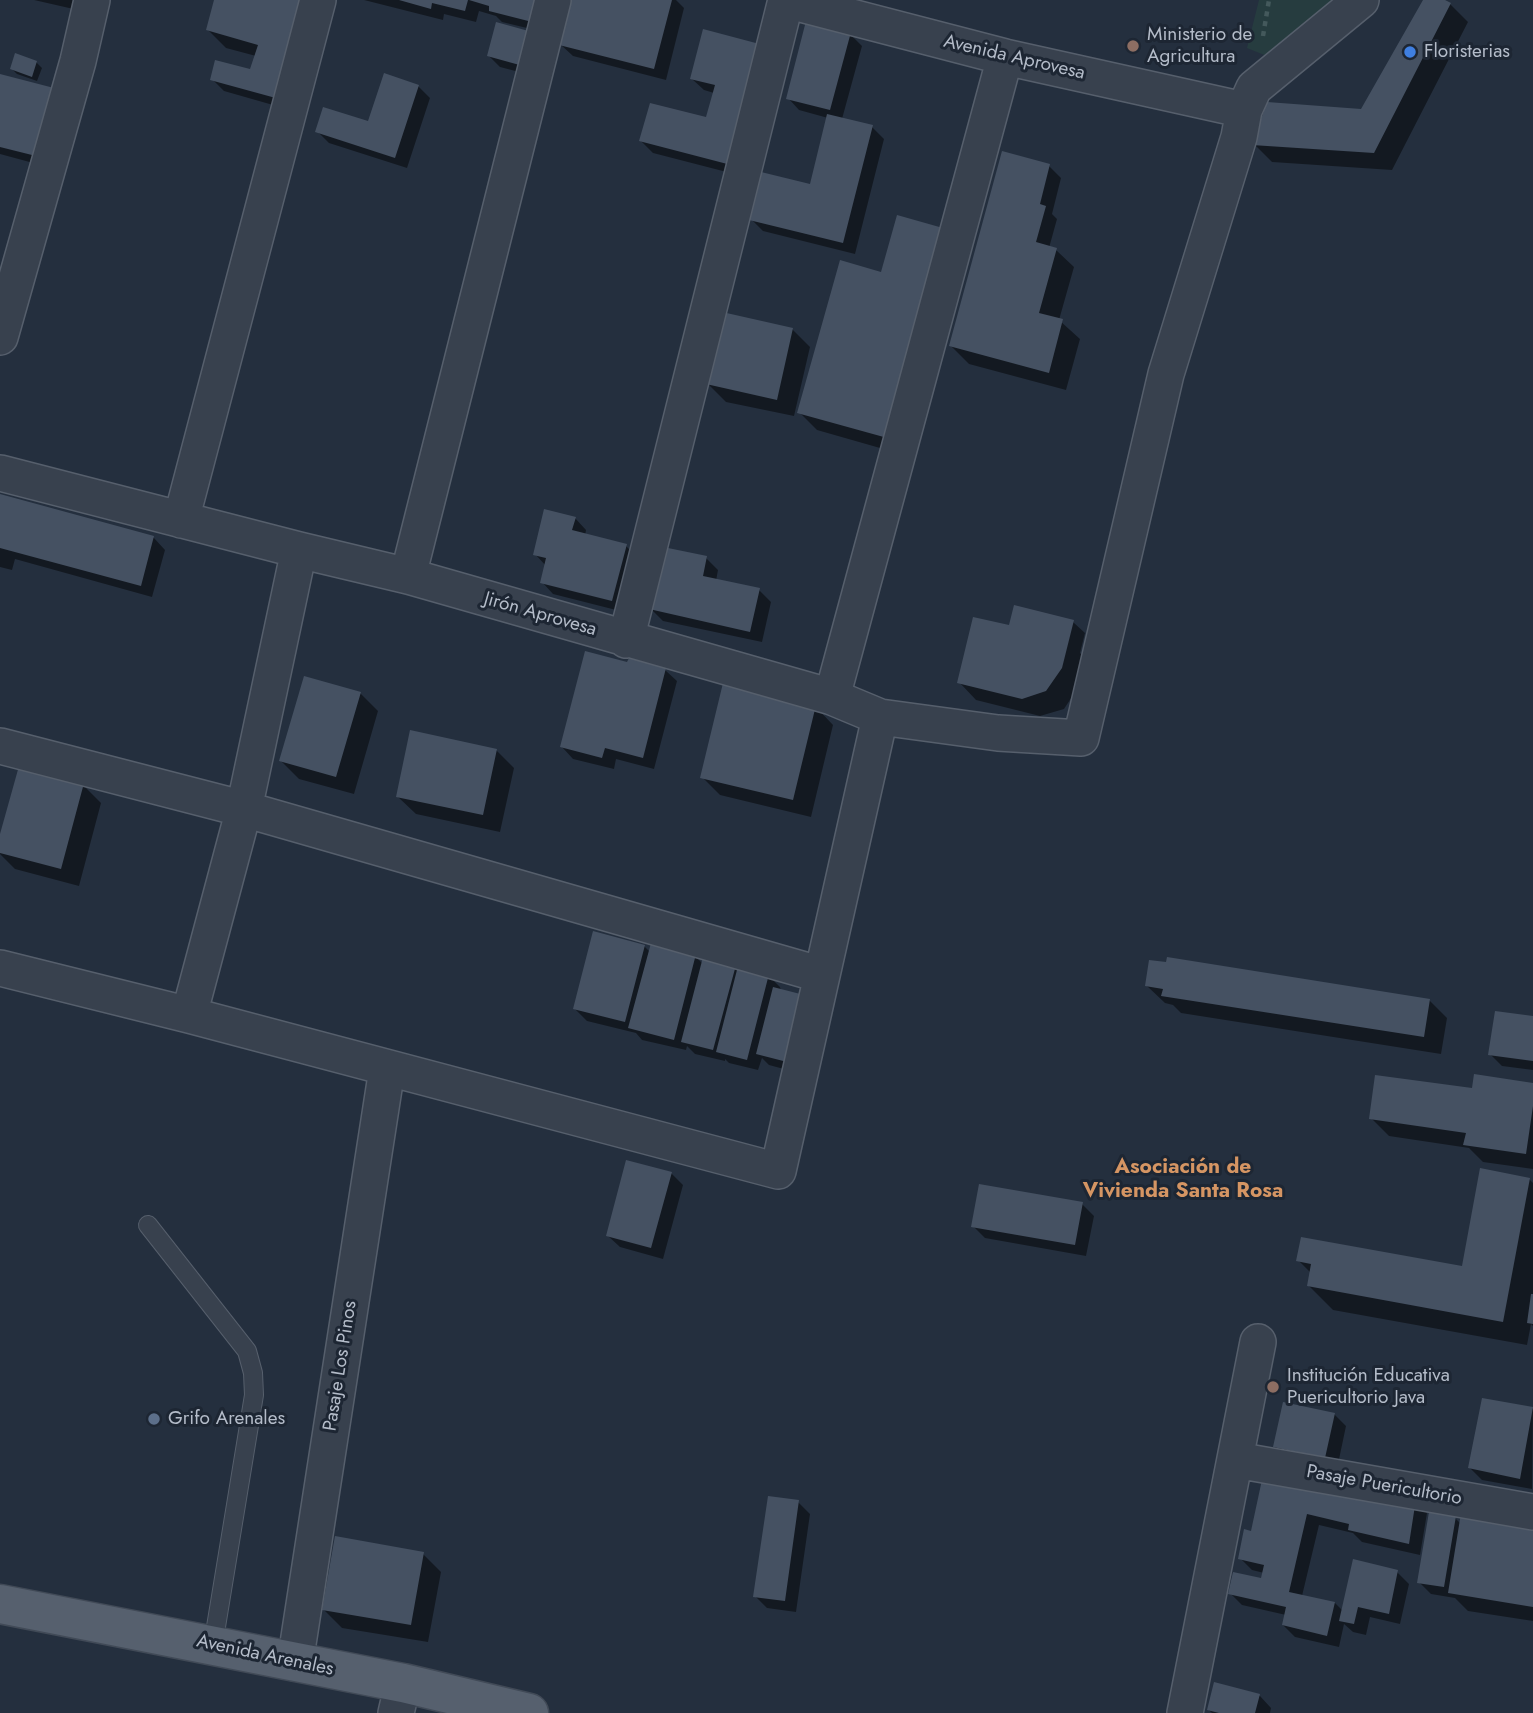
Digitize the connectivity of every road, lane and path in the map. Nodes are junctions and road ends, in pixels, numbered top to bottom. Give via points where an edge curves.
1 (92, 0) edge
2 (318, 0) edge
3 (553, 0) edge
4 (786, 0) edge
5 (1361, 0) edge
6 (1005, 57) junction
7 (1244, 110) junction
8 (0, 337) edge
9 (0, 473) edge
10 (181, 520) junction
11 (299, 551) junction
12 (408, 576) junction
13 (626, 639) junction
14 (832, 697) junction
15 (880, 718) junction
16 (0, 746) edge
17 (244, 809) junction
18 (0, 968) edge
19 (822, 975) junction
20 (189, 1015) junction
21 (387, 1069) junction
22 (148, 1224) dead end
23 (1258, 1342) dead end
24 (1236, 1460) junction
25 (1533, 1513) edge
26 (0, 1604) edge
27 (213, 1645) junction
28 (295, 1663) junction
29 (399, 1698) edge
30 (529, 1713) edge
31 (1185, 1713) edge

1 - 8 street
2 - 10 street
3 - 12 street
4 - 6 street, Avenida Aprovesa
4 - 13 street
5 - 7 street via 1254,88
6 - 7 street, Avenida Aprovesa
6 - 14 street
7 - 15 street, Jirón Aprovesa via 1166,374 1081,738
9 - 10 street, Jirón Aprovesa
10 - 11 street, Jirón Aprovesa
11 - 12 street, Jirón Aprovesa
11 - 17 street
12 - 13 street, Jirón Aprovesa
13 - 14 street, Jirón Aprovesa
14 - 15 street, Jirón Aprovesa
15 - 19 street
16 - 17 street
17 - 19 street
17 - 20 street
18 - 20 street
19 - 21 street via 778,1171
20 - 21 street
21 - 28 street, Pasaje Los Pinos
22 - 27 lane via 247,1351 253,1373 254,1395
23 - 24 street
24 - 25 street, Pasaje Puericultorio
24 - 31 street
26 - 27 main road, Avenida Arenales
27 - 28 main road, Avenida Arenales
28 - 29 main road, Avenida Arenales
29 - 30 main road, Avenida Arenales

